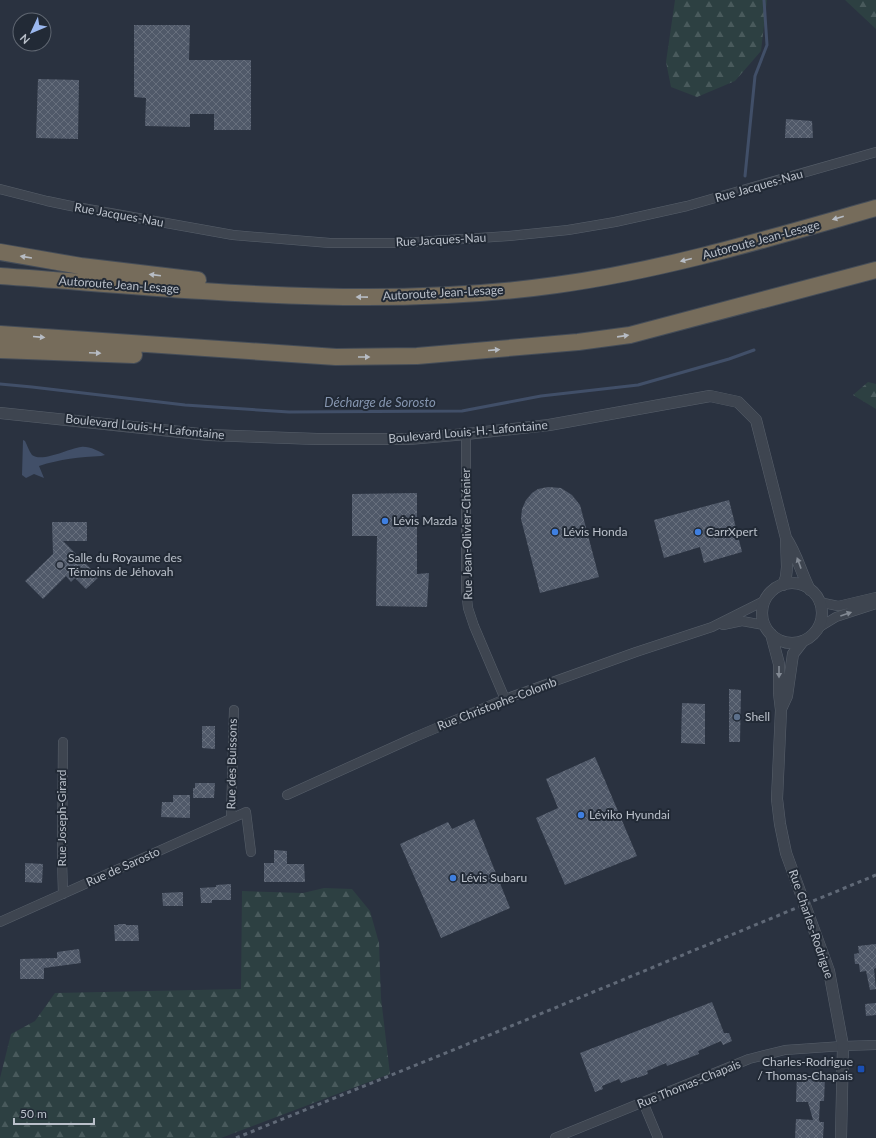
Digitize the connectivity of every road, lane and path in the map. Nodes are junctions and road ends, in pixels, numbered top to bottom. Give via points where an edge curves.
1 (876, 152) edge
2 (0, 189) edge
3 (876, 208) edge
4 (0, 252) edge
5 (876, 270) edge
6 (0, 276) edge
7 (290, 295) junction
8 (0, 334) edge
9 (0, 350) edge
10 (336, 357) junction
11 (0, 413) edge
12 (466, 434) junction
13 (786, 538) junction
14 (783, 585) junction
15 (810, 590) junction
16 (876, 597) edge
17 (764, 601) junction
18 (819, 602) junction
19 (876, 604) edge
20 (712, 627) junction
21 (818, 628) junction
22 (767, 630) junction
23 (803, 641) junction
24 (505, 699) junction
25 (234, 710) dead end
26 (781, 710) junction
27 (63, 742) dead end
28 (287, 795) dead end
29 (231, 818) junction
30 (251, 852) dead end
31 (63, 894) junction
32 (0, 922) edge
33 (876, 1045) edge
34 (843, 1046) junction
35 (643, 1102) junction
36 (555, 1138) edge
37 (658, 1138) edge
38 (841, 1138) edge

1 - 2 street, Rue Jacques-Nau via 687,206 615,222 509,236 402,243 330,243 233,235 59,204
3 -> 7 highway, Autoroute Jean-Lesage via 717,252 615,276 554,286 426,297
7 -> 4 highway via 268,289 81,266
10 -> 5 highway via 417,356 630,335
6 - 7 highway, Autoroute Jean-Lesage
8 -> 10 highway
9 -> 10 highway via 289,360
11 - 12 street, Boulevard Louis-H.-Lafontaine via 209,435 410,439
12 - 13 street, Boulevard Louis-H.-Lafontaine via 549,425 710,396 738,402 756,420
12 - 24 street, Rue Jean-Olivier-Chénier via 468,608
13 - 14 street, Boulevard Louis-H.-Lafontaine via 787,567
15 -> 13 street, Boulevard Louis-H.-Lafontaine via 794,550
14 - 15 street via 799,584
14 - 17 street via 772,590
15 - 18 street
16 - 18 street via 838,606
17 - 20 street, Rue Christophe-Colomb
17 - 22 street via 762,614
18 - 21 street via 822,618
21 -> 19 street via 836,617
20 - 22 street, Rue Christophe-Colomb via 742,621
20 - 24 street, Rue Christophe-Colomb
21 - 23 street via 812,636
22 - 23 street via 773,637 786,643
22 -> 26 street, Rue Charles-Rodrigue via 779,664
23 - 26 street, Rue Charles-Rodrigue via 793,654 787,696
24 - 28 street, Rue Christophe-Colomb
25 - 29 street, Rue des Buissons
26 - 34 street, Rue Charles-Rodrigue via 777,799 780,824 786,853 829,971
27 - 31 street, Rue Joseph-Girard
29 - 30 street, Rue de Sarosto via 246,812
29 - 31 street, Rue de Sarosto
31 - 32 street, Rue de Sarosto
33 - 34 street, Rue Thomas-Chapais
34 - 35 street, Rue Thomas-Chapais via 785,1050 749,1060
34 - 38 street, Rue Charles-Rodrigue
35 - 36 street, Rue Thomas-Chapais
35 - 37 street

